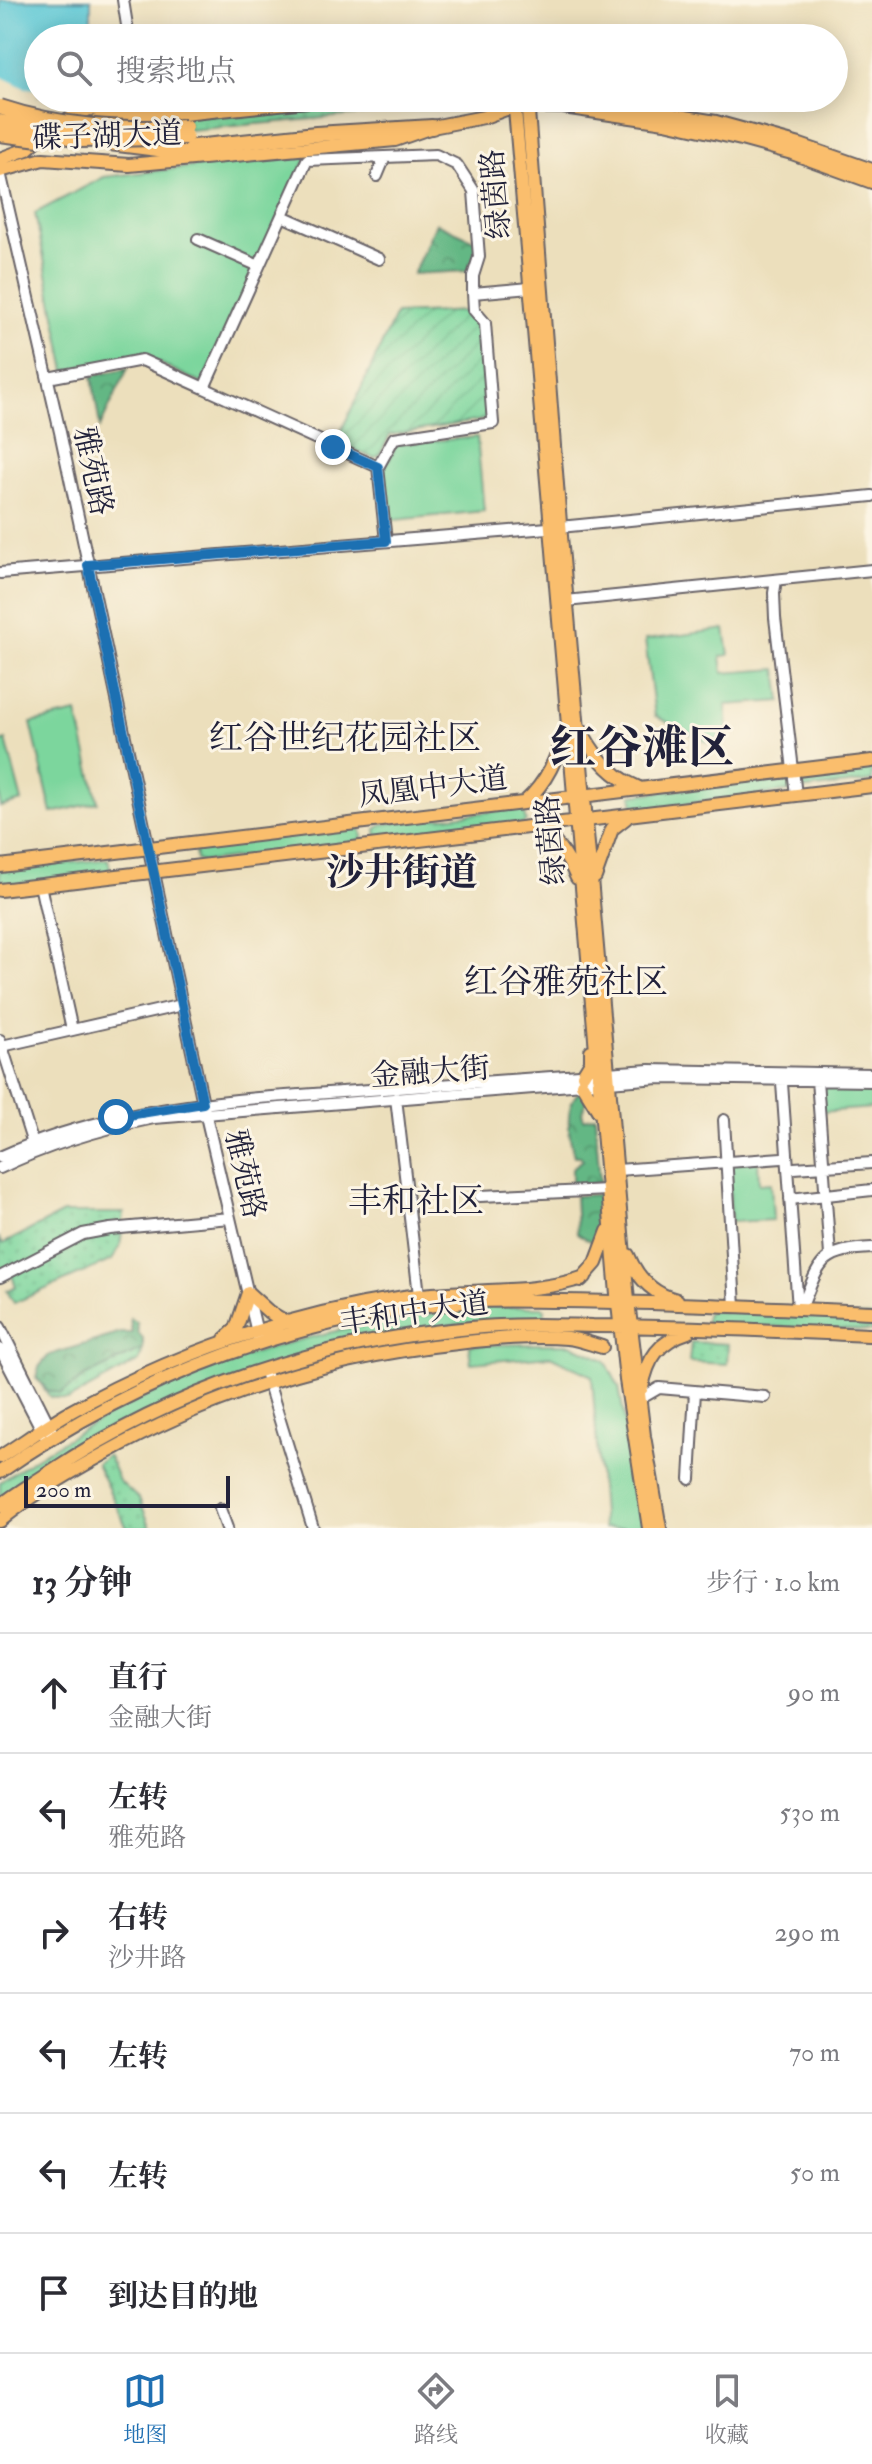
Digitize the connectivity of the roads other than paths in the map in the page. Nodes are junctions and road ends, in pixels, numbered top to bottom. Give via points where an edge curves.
1 (123, 0) edge
2 (127, 24) edge
3 (0, 98) edge
4 (24, 106) edge
5 (0, 107) edge
6 (40, 112) edge
7 (79, 112) edge
8 (191, 112) edge
9 (496, 112) edge
10 (521, 112) edge
11 (522, 112) edge
12 (606, 112) edge
13 (661, 112) edge
14 (0, 122) edge
15 (74, 124) junction
16 (432, 127) junction
17 (0, 134) edge
18 (82, 140) junction
19 (385, 157) junction
20 (0, 159) edge
21 (872, 170) edge
22 (0, 171) edge
23 (377, 176) dead end
24 (872, 182) edge
25 (282, 216) junction
26 (198, 239) dead end
27 (379, 259) dead end
28 (259, 266) junction
29 (530, 288) junction
30 (473, 293) junction
31 (48, 378) junction
32 (204, 388) junction
33 (378, 467) junction
34 (872, 496) edge
35 (555, 527) junction
36 (386, 541) junction
37 (88, 565) junction
38 (872, 570) edge
39 (0, 573) edge
40 (776, 580) junction
41 (566, 601) junction
42 (572, 724) junction
43 (872, 761) edge
44 (794, 770) junction
45 (872, 786) edge
46 (639, 788) junction
47 (796, 795) junction
48 (579, 796) junction
49 (525, 802) junction
50 (629, 816) junction
51 (582, 822) junction
52 (533, 827) junction
53 (148, 846) junction
54 (0, 866) edge
55 (154, 872) junction
56 (40, 885) junction
57 (587, 889) junction
58 (0, 890) edge
59 (182, 1005) junction
60 (593, 1020) junction
61 (72, 1030) junction
62 (1, 1042) edge
63 (872, 1074) edge
64 (604, 1078) junction
65 (582, 1079) junction
66 (785, 1080) junction
67 (817, 1080) junction
68 (872, 1081) edge
69 (396, 1098) junction
70 (204, 1108) junction
71 (601, 1117) junction
72 (724, 1120) dead end
73 (34, 1148) junction
74 (0, 1157) edge
75 (782, 1158) dead end
76 (726, 1162) junction
77 (872, 1163) edge
78 (823, 1167) junction
79 (0, 1168) edge
80 (794, 1168) dead end
81 (617, 1170) junction
82 (608, 1190) junction
83 (872, 1190) edge
84 (825, 1195) junction
85 (480, 1196) dead end
86 (790, 1199) junction
87 (230, 1218) junction
88 (610, 1219) junction
89 (623, 1245) junction
90 (872, 1248) edge
91 (830, 1255) junction
92 (0, 1277) edge
93 (585, 1277) junction
94 (248, 1293) junction
95 (419, 1295) junction
96 (479, 1301) junction
97 (538, 1301) junction
98 (623, 1301) junction
99 (699, 1305) junction
100 (735, 1306) junction
101 (800, 1309) junction
102 (872, 1312) edge
103 (286, 1322) junction
104 (539, 1326) junction
105 (626, 1326) junction
106 (0, 1327) edge
107 (473, 1327) junction
108 (698, 1328) junction
109 (872, 1335) edge
110 (258, 1336) junction
111 (219, 1344) junction
112 (602, 1347) junction
113 (0, 1349) edge
114 (266, 1375) junction
115 (627, 1385) junction
116 (695, 1391) junction
117 (765, 1397) dead end
118 (640, 1399) junction
119 (48, 1432) junction
120 (0, 1457) edge
121 (0, 1472) edge
122 (690, 1479) dead end
123 (0, 1506) edge
124 (218, 1509) dead end
125 (0, 1521) edge
126 (225, 1528) edge
127 (313, 1528) edge
128 (649, 1528) edge
129 (660, 1528) edge

1 - 2 street
3 - 4 highway, bridge
5 - 15 highway, bridge
6 - 15 highway, bridge
7 - 20 main road, 碟子湖大道 via 27,149
8 - 15 highway, bridge
9 - 16 main road, 碟子湖大道
10 - 29 main road, 绿茵路
11 - 35 main road, 绿茵路
12 - 24 main road, 碟子湖大道 via 728,136
13 - 21 main road via 729,125
14 - 18 highway, bridge
15 - 18 highway, bridge via 186,132
16 - 18 highway, bridge via 166,150
16 - 22 main road, 碟子湖大道 via 395,140 129,165 43,159
17 - 18 highway, bridge
19 - 23 street
19 - 25 street via 307,160
19 - 30 street via 436,155 457,165 474,191 479,257
22 - 31 street, 雅苑路
25 - 27 street
25 - 28 street
26 - 28 street
28 - 32 street
29 - 30 street
29 - 35 main road, 绿茵路
30 - 33 street via 474,310 485,323 493,423 394,438
31 - 32 street via 142,360
31 - 37 street, 雅苑路
32 - 33 street
33 - 36 street
34 - 35 street
35 - 36 street
35 - 41 main road, 绿茵路
35 - 42 main road, 绿茵路
36 - 37 street
37 - 39 street
37 - 53 street, 雅苑路
38 - 40 street
40 - 41 street
40 - 44 street via 775,618
41 - 42 main road, 绿茵路
42 - 46 main road via 601,761
42 - 48 main road, 绿茵路
42 - 49 main road via 551,770
43 - 44 main road, 凤凰中大道
44 - 46 main road, 凤凰中大道
44 - 47 street
45 - 47 main road, 凤凰中大道
46 - 48 main road, 凤凰中大道
47 - 50 main road, 凤凰中大道
48 - 49 main road, 凤凰中大道
48 - 51 main road, 绿茵路
49 - 53 main road, 凤凰中大道
50 - 51 main road, 凤凰中大道
50 - 57 main road via 612,829
51 - 52 main road, 凤凰中大道
51 - 57 main road, 绿茵路
52 - 55 main road, 凤凰中大道
52 - 57 main road via 564,851
53 - 54 main road, 凤凰中大道
53 - 55 street, 雅苑路
55 - 56 main road, 凤凰中大道
55 - 59 street, 雅苑路
56 - 58 main road, 凤凰中大道
56 - 61 street
57 - 60 main road, 绿茵路
57 - 64 main road, 绿茵路
59 - 61 street
59 - 70 street, 雅苑路
60 - 64 main road, 绿茵路
60 - 65 main road via 591,1062
61 - 62 street
62 - 73 street
63 - 64 street, 金融大街 via 664,1070
64 - 65 street, 金融大街
64 - 66 street, 金融大街
64 - 71 main road, 绿茵路
64 - 81 main road, 绿茵路
65 - 69 street, 金融大街
65 - 70 street, 金融大街
65 - 71 main road
66 - 67 street, 金融大街
66 - 86 street
67 - 68 street, 金融大街
67 - 78 street
69 - 70 street, 金融大街
69 - 95 street
70 - 73 street, 金融大街
70 - 87 street, 雅苑路
71 - 82 main road, 绿茵路
72 - 76 street
73 - 74 street, 金融大街
73 - 79 street, 金融大街
75 - 76 street
76 - 81 street
76 - 100 street
77 - 78 street
78 - 80 street
78 - 84 street
81 - 89 main road, 绿茵路
82 - 85 street
82 - 88 main road, 绿茵路
83 - 84 street
84 - 86 street
84 - 91 street
86 - 101 street
87 - 92 street via 83,1234
87 - 94 street, 雅苑路
88 - 93 main road via 602,1249
88 - 98 main road, 绿茵路
89 - 98 main road, 绿茵路
89 - 99 main road via 645,1283 670,1298
90 - 91 street
91 - 101 street
93 - 95 main road via 563,1285
93 - 97 main road
94 - 103 main road
94 - 110 street, 雅苑路
94 - 111 main road via 236,1329
95 - 103 main road
96 - 97 main road, 丰和中大道
96 - 107 main road via 493,1310 491,1319
96 - 110 main road, 丰和中大道 via 390,1311
97 - 98 main road, 丰和中大道
98 - 99 main road, 丰和中大道
98 - 105 main road, 绿茵路
99 - 100 main road, 丰和中大道
100 - 101 main road, 丰和中大道
101 - 102 main road, 丰和中大道
103 - 110 main road
104 - 105 main road, 丰和中大道
104 - 107 main road, 丰和中大道
104 - 112 main road via 575,1333
105 - 108 main road, 丰和中大道
105 - 115 main road, 绿茵路
105 - 118 main road, 绿茵路
106 - 119 street
107 - 114 main road, 丰和中大道 via 319,1352
108 - 109 main road, 丰和中大道
108 - 118 main road via 673,1337 651,1357
110 - 111 main road
110 - 119 main road, 丰和中大道
111 - 119 main road via 103,1395
112 - 114 main road via 567,1338 485,1340
112 - 115 main road
113 - 119 street
114 - 123 main road, 丰和中大道 via 219,1384 128,1425
114 - 125 main road via 82,1466
114 - 127 street
115 - 128 main road, 绿茵路
116 - 117 street
116 - 118 street via 659,1388
116 - 122 street
118 - 129 main road, 绿茵路
119 - 120 main road
119 - 121 main road, 丰和中大道
124 - 126 street

